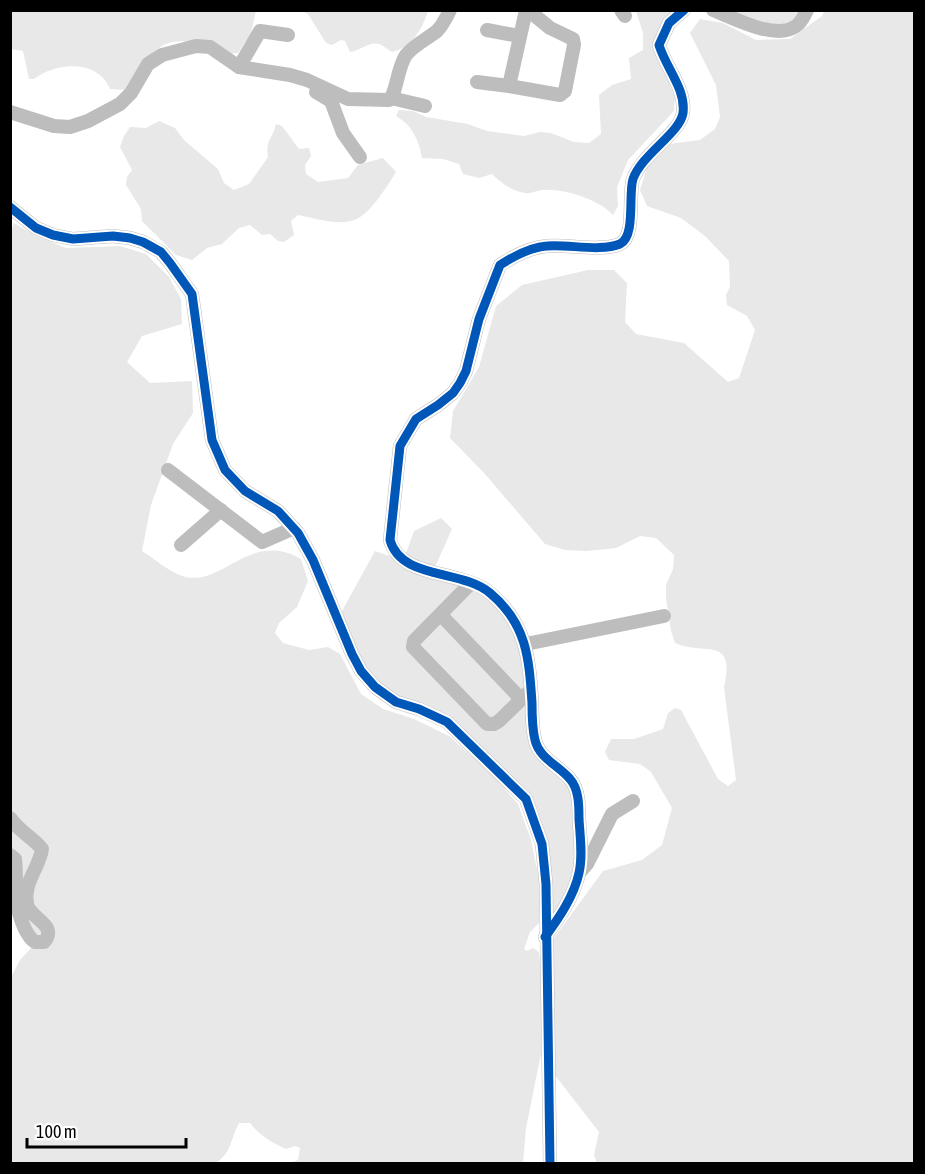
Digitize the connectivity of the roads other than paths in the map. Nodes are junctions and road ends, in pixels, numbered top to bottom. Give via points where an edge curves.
1 (450, 10) edge
2 (527, 10) edge
3 (684, 10) edge
4 (713, 10) edge
5 (807, 10) edge
6 (487, 30) dead end
7 (288, 35) dead end
8 (519, 36) junction
9 (239, 67) junction
10 (282, 74) junction
11 (477, 82) dead end
12 (509, 86) junction
13 (392, 98) junction
14 (425, 106) dead end
15 (10, 112) edge
16 (360, 157) dead end
17 (10, 207) edge
18 (168, 470) dead end
19 (221, 510) junction
20 (294, 528) junction
21 (181, 545) dead end
22 (471, 583) junction
23 (441, 615) junction
24 (664, 616) dead end
25 (526, 644) junction
26 (526, 694) junction
27 (633, 801) dead end
28 (10, 818) edge
29 (10, 855) edge
30 (580, 872) junction
31 (545, 937) junction
32 (550, 1164) edge

1 - 13 street via 443,24 407,54
2 - 8 street
2 - 12 street via 573,39 565,91 558,95
3 - 22 street via 669,23 659,45 681,91 682,116 675,129 643,161 633,179 629,235 622,243 611,246 546,246 501,265 479,319 460,383 453,393 416,419 400,446 392,548 405,562
4 - 5 street via 759,29 777,31 794,28
6 - 8 street
7 - 9 street via 261,25
8 - 12 street
9 - 10 street
9 - 15 street via 210,48 196,46 162,54 148,64 120,104 88,121 70,127 54,126
10 - 13 street via 307,80 348,99
10 - 16 street via 331,101 347,141
11 - 12 street
13 - 14 street
17 - 20 street via 36,228 53,235 73,239 130,238 161,252 170,262 192,294 217,454 225,470 245,491 278,511
18 - 19 street
19 - 20 street via 262,542
19 - 21 street
20 - 31 street via 313,560 361,671 396,702 447,722 526,799 542,844
22 - 23 street
22 - 25 street via 489,592 507,612
23 - 26 street
23 - 26 street via 414,641 413,647 482,720 491,724 499,721
24 - 25 street
25 - 26 street
26 - 30 street via 538,749 572,781 579,802
27 - 30 street via 612,814
28 - 29 street via 42,849 26,891 30,912 48,931 44,942 33,941 21,920 15,896 15,859
30 - 31 street
31 - 32 street

